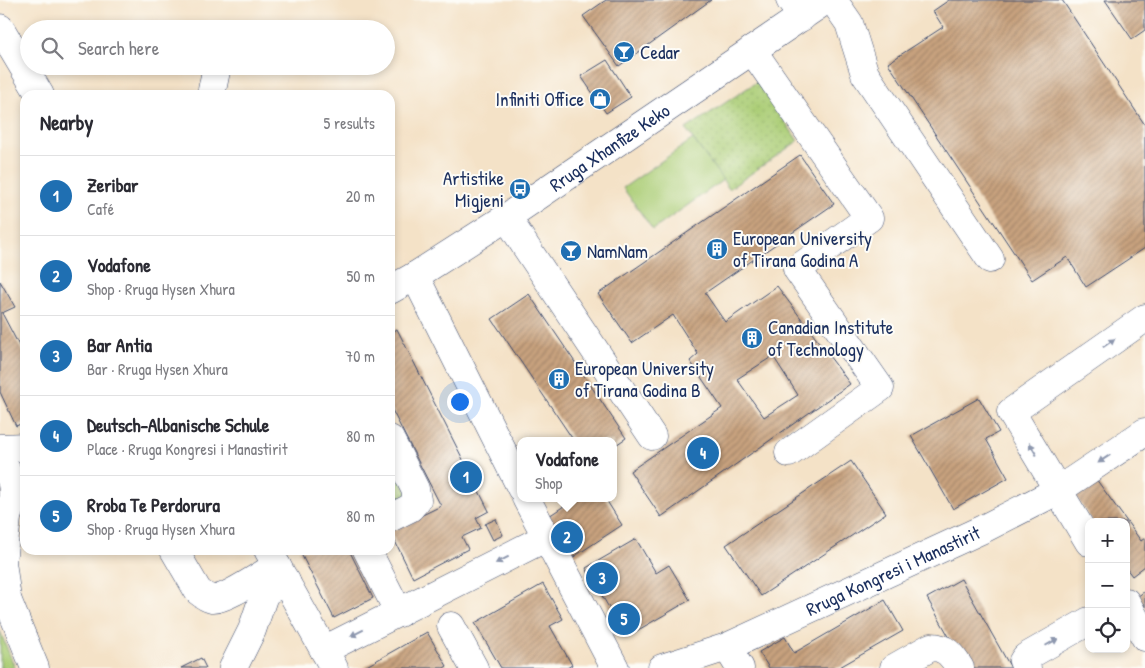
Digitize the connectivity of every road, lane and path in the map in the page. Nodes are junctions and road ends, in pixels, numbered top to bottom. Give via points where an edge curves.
1 (826, 0) edge
2 (833, 0) edge
3 (796, 8) edge
4 (0, 28) edge
5 (752, 50) junction
6 (20, 62) edge
7 (28, 75) edge
8 (215, 75) edge
9 (37, 90) edge
10 (212, 90) edge
11 (507, 217) junction
12 (990, 260) dead end
13 (415, 276) junction
14 (395, 287) edge
15 (1145, 318) edge
16 (1145, 432) edge
17 (652, 436) dead end
18 (20, 447) edge
19 (0, 448) edge
20 (395, 449) edge
21 (789, 453) dead end
22 (0, 461) edge
23 (517, 480) edge
24 (1057, 491) junction
25 (528, 502) edge
26 (10, 513) edge
27 (395, 516) edge
28 (1085, 536) edge
29 (546, 538) junction
30 (177, 555) edge
31 (370, 555) edge
32 (277, 566) edge
33 (3, 595) edge
34 (1129, 608) edge
35 (399, 613) junction
36 (1085, 623) edge
37 (451, 626) dead end
38 (1145, 637) edge
39 (733, 658) edge
40 (329, 659) edge
41 (35, 668) edge
42 (234, 668) edge
43 (474, 668) edge
44 (615, 668) edge
45 (662, 668) edge
46 (894, 668) edge
47 (960, 668) edge
48 (1027, 668) edge

1 - 3 street, Rruga Xhanfize Keko
2 - 12 street via 850,23 865,74
3 - 5 street, Rruga Xhanfize Keko
4 - 6 street
5 - 11 street, Rruga Xhanfize Keko
5 - 21 street via 869,218 797,269 880,388
7 - 9 street
8 - 10 street
11 - 13 street, Rruga Xhanfize Keko
11 - 17 street
13 - 14 street, Rruga Xhanfize Keko
13 - 23 street
24 -> 15 street via 1011,412
16 -> 24 street, Rruga Kongresi i Manastirit
18 - 19 street
20 - 27 street via 415,489 417,500 410,508
22 - 26 street via 13,486
24 - 28 street
24 - 39 street, Rruga Kongresi i Manastirit via 905,566
25 - 29 street
26 - 33 street via 2,562
29 -> 35 street
29 - 44 street
30 - 32 street via 198,591 211,599 226,596
31 - 35 street
32 - 40 street
32 - 42 street
33 - 41 street
34 - 38 street
35 -> 40 street
48 -> 36 street via 1026,657
37 - 43 street
39 - 45 street, Rruga Kongresi i Manastirit
46 - 47 street via 931,647 949,652

